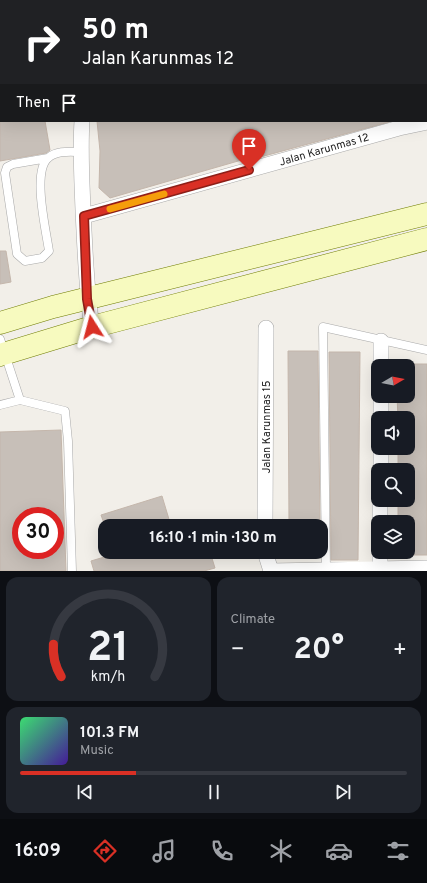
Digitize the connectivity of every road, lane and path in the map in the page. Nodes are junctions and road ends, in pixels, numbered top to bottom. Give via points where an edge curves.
1 (82, 122) edge
2 (427, 122) edge
3 (399, 124) edge
4 (81, 152) junction
5 (48, 158) junction
6 (427, 214) edge
7 (84, 216) junction
8 (427, 239) edge
9 (87, 299) junction
10 (0, 323) edge
11 (92, 327) junction
12 (266, 328) dead end
13 (381, 341) junction
14 (1, 349) edge
15 (427, 350) edge
16 (381, 359) edge
17 (20, 400) junction
18 (0, 405) edge
19 (265, 519) edge
20 (267, 559) edge
21 (380, 559) edge
22 (380, 568) junction
23 (427, 568) edge
24 (326, 569) junction
25 (72, 571) edge
26 (271, 571) edge

1 - 4 street
2 - 3 street, Jalan Karunmas 12
3 - 7 street, Jalan Karunmas 12
4 - 5 lane via 56,154
4 - 7 street
5 - 5 lane via 43,165 41,187 49,251 42,258 25,261 17,254 5,173 7,167 13,164
6 - 9 street
7 - 9 street
8 - 11 street
9 - 10 street
9 - 11 street
11 - 14 street
12 - 19 street, Jalan Karunmas 15
13 - 15 lane
13 - 16 street
13 - 24 lane via 323,327
14 - 17 lane
17 - 18 lane
17 - 25 lane via 65,411
20 - 26 street
21 - 22 street
22 - 23 street
22 - 24 street
24 - 26 street

